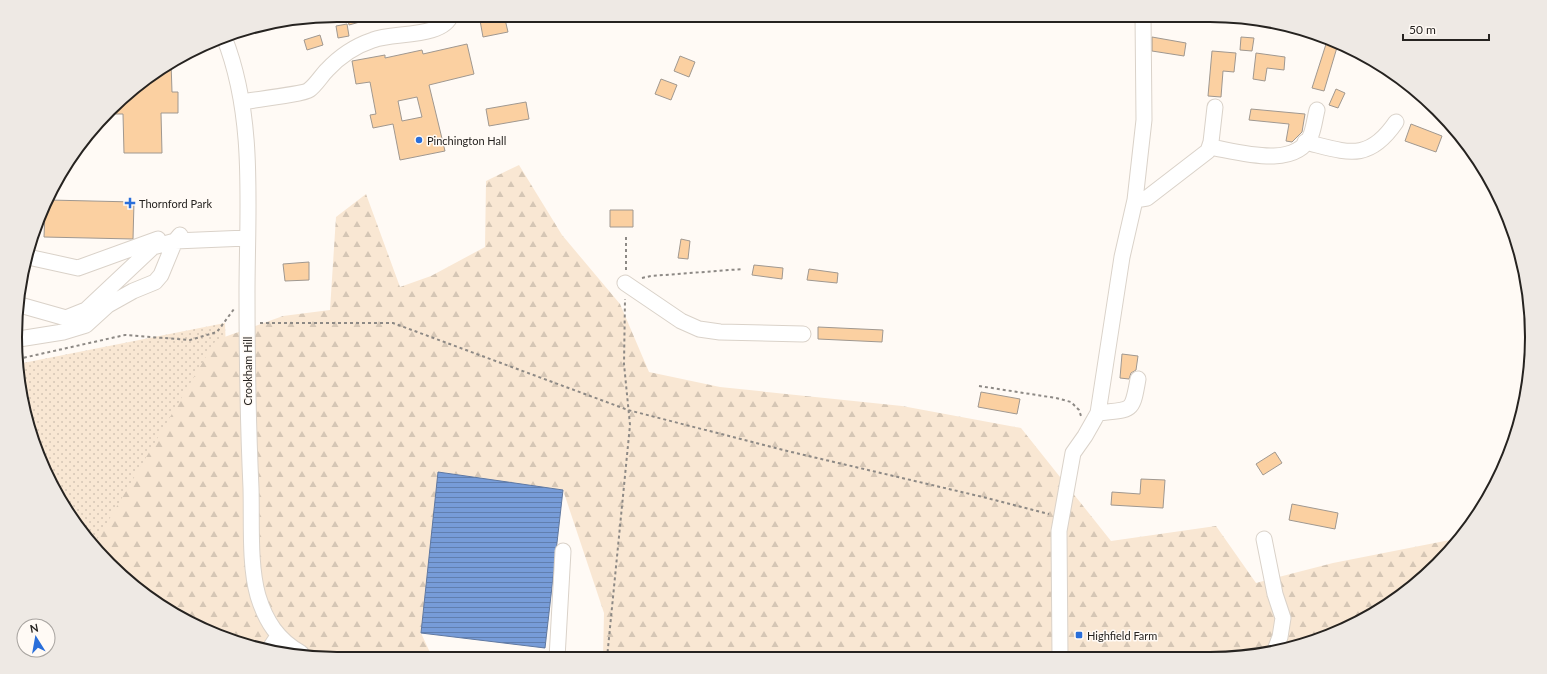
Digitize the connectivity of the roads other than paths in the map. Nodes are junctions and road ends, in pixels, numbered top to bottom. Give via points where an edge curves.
1 (447, 22) edge
2 (1143, 22) edge
3 (226, 42) edge
4 (242, 102) junction
5 (1215, 107) dead end
6 (1317, 110) dead end
7 (1396, 122) dead end
8 (1306, 142) junction
9 (1210, 147) junction
10 (1135, 200) junction
11 (247, 235) junction
12 (177, 238) junction
13 (32, 258) edge
14 (625, 283) road end
15 (24, 306) edge
16 (802, 334) dead end
17 (22, 339) edge
18 (1138, 379) dead end
19 (1098, 412) junction
20 (1264, 539) dead end
21 (563, 551) dead end
22 (274, 642) edge
23 (1277, 645) edge
24 (288, 648) edge
25 (557, 652) edge
26 (1060, 652) edge

1 - 4 street via 428,31 373,39 350,50 326,70 308,91
2 - 10 street via 1144,120
3 - 4 street, Crookham Hill
4 - 11 street, Crookham Hill via 247,166
5 - 9 street
6 - 8 street via 1311,136
7 - 8 street via 1386,136 1359,152
8 - 9 street via 1300,149 1279,157
9 - 10 street via 1203,156 1147,198
10 - 19 street via 1122,257
11 - 12 street
11 - 22 street, Crookham Hill via 248,416 254,570 258,596
12 - 13 street via 151,240 78,268
12 - 15 street via 153,247 86,310 77,315 66,318
12 - 17 street via 165,267 155,282 133,290 108,305 86,325 63,332
14 - 16 street via 681,321 699,329
18 - 19 street via 1134,403 1127,410
19 - 26 street via 1086,436 1073,453 1059,531
20 - 23 street via 1275,594 1283,618
21 - 25 street
22 - 24 street, Crookham Hill

